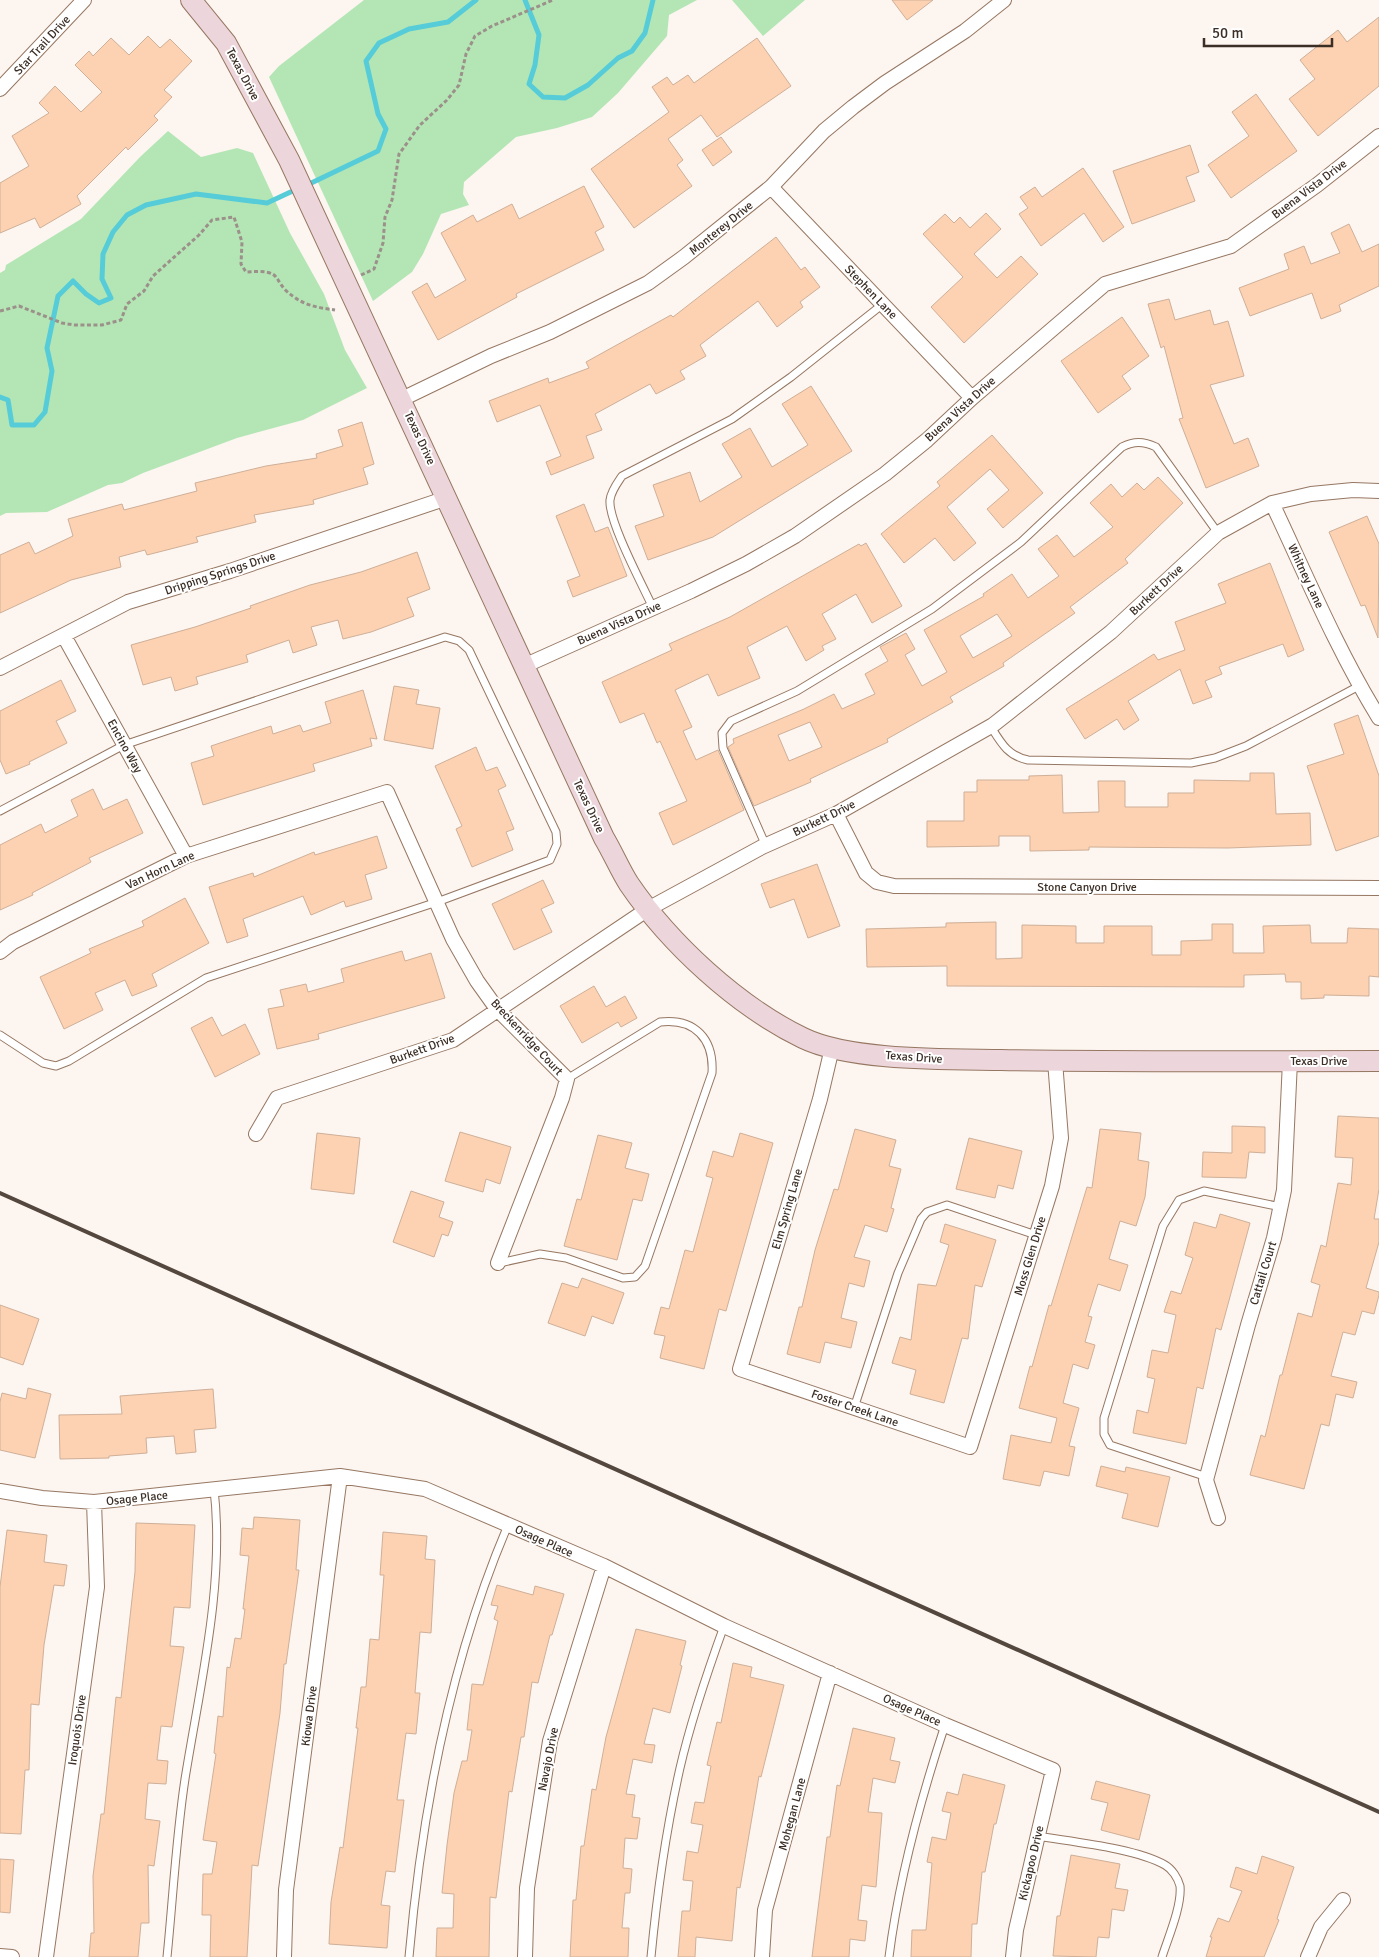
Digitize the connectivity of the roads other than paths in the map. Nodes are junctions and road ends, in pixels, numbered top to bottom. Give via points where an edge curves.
1 (84, 0) edge
2 (191, 0) edge
3 (1004, 0) edge
4 (0, 89) edge
5 (1379, 136) edge
6 (771, 187) junction
7 (883, 304) junction
8 (972, 398) junction
9 (402, 399) junction
10 (1379, 491) edge
11 (447, 498) junction
12 (1272, 503) junction
13 (1218, 533) junction
14 (653, 608) junction
15 (64, 636) junction
16 (526, 665) junction
17 (0, 668) edge
18 (1359, 686) junction
19 (1379, 718) edge
20 (991, 726) junction
21 (124, 745) junction
22 (387, 792) joint
23 (0, 811) edge
24 (836, 814) junction
25 (766, 846) junction
26 (186, 856) junction
27 (1379, 888) edge
28 (437, 902) junction
29 (648, 909) junction
30 (0, 952) edge
31 (497, 1009) junction
32 (0, 1035) edge
33 (832, 1048) junction
34 (1055, 1061) junction
35 (1290, 1061) junction
36 (1379, 1061) edge
37 (567, 1079) junction
38 (256, 1134) dead end
39 (1281, 1207) junction
40 (1036, 1235) junction
41 (498, 1263) joint
42 (740, 1370) joint
43 (854, 1408) junction
44 (970, 1447) joint
45 (340, 1476) junction
46 (1207, 1479) junction
47 (214, 1489) junction
48 (0, 1491) edge
49 (94, 1502) junction
50 (1218, 1518) dead end
51 (508, 1525) junction
52 (604, 1566) junction
53 (724, 1626) junction
54 (830, 1673) junction
55 (946, 1725) junction
56 (1053, 1770) joint
57 (1037, 1836) junction
58 (1343, 1900) dead end
59 (0, 1956) edge
60 (12, 1957) edge
61 (46, 1957) edge
62 (167, 1957) edge
63 (284, 1957) edge
64 (409, 1957) edge
65 (525, 1957) edge
66 (652, 1957) edge
67 (762, 1957) edge
68 (889, 1957) edge
69 (1013, 1957) edge
70 (1162, 1957) edge
71 (1308, 1957) edge

1 - 4 street, Star Trail Drive
2 - 9 street, Texas Drive via 226,43 289,160
3 - 6 street, Monterey Drive via 965,32 885,83 824,131
5 - 8 street, Buena Vista Drive via 1231,246 1105,284
6 - 7 street, Stephen Lane
6 - 9 street, Monterey Drive via 648,283 550,332
7 - 8 street, Stephen Lane
7 - 14 lane via 732,419 622,476 610,500 614,519
8 - 14 street, Buena Vista Drive via 885,474 795,536 746,564
9 - 11 street, Texas Drive
10 - 12 street, Burkett Drive via 1311,494
11 - 15 street, Dripping Springs Drive via 128,602
11 - 16 street, Texas Drive
12 - 13 street, Burkett Drive
12 - 18 street, Whitney Lane
13 - 20 street, Burkett Drive via 1111,632
13 - 25 lane via 1156,446 1133,442 1122,447 1020,542 932,609 796,691 731,720 722,733 723,748
14 - 16 street, Buena Vista Drive
15 - 17 street, Dripping Springs Drive
15 - 21 street, Encino Way
16 - 29 street, Texas Drive via 604,838
18 - 19 street, Whitney Lane
18 - 20 lane via 1239,750 1191,763 1023,759 1010,754 1002,746
20 - 24 street, Burkett Drive
21 - 23 lane
21 - 26 street, Encino Way
21 - 28 lane via 434,640 445,637 459,641 473,658 556,832 557,844 550,860
22 - 26 street, Van Horn Lane
22 - 28 street, Breckenridge Court
24 - 25 street, Burkett Drive
24 - 27 street, Stone Canyon Drive via 866,873 877,882 894,886
25 - 29 street, Burkett Drive
26 - 30 street, Van Horn Lane
28 - 31 street, Breckenridge Court via 453,939
28 - 32 lane via 206,978 56,1066 43,1063
29 - 31 street, Burkett Drive
29 - 33 street, Texas Drive via 679,944 758,1012 804,1038
31 - 37 street, Breckenridge Court
31 - 38 street, Burkett Drive via 453,1040 277,1098
33 - 34 street, Texas Drive via 941,1059
33 - 42 street, Elm Spring Lane
34 - 35 street, Texas Drive
34 - 40 street, Moss Glen Drive via 1062,1138 1052,1186
35 - 36 street, Texas Drive
35 - 39 street, Cattail Court
37 - 41 street, Breckenridge Court
37 - 41 lane via 660,1022 686,1023 709,1042 714,1056 712,1073 646,1266 635,1277 623,1278 566,1258 540,1254
39 - 46 street, Cattail Court
39 - 46 lane via 1204,1192 1179,1200 1163,1226 1104,1418 1104,1434 1110,1445
40 - 43 lane via 947,1205 927,1212 898,1273
40 - 44 street, Moss Glen Drive
42 - 43 street, Foster Creek Lane
43 - 44 street, Foster Creek Lane
45 - 47 street, Osage Place
45 - 51 street, Osage Place via 425,1489
45 - 63 street, Kiowa Drive via 286,1890
46 - 50 street
47 - 49 street, Osage Place
47 - 62 lane via 215,1586 185,1782
48 - 49 street, Osage Place
49 - 61 street, Iroquois Drive via 98,1587
51 - 52 street, Osage Place
51 - 64 lane via 486,1576 438,1754 416,1883
52 - 53 street, Osage Place
52 - 65 street, Navajo Drive via 550,1741 527,1888
53 - 54 street, Osage Place
53 - 66 lane via 680,1768 664,1854
54 - 55 street, Osage Place
54 - 67 street, Mohegan Lane via 766,1910
55 - 56 street, Osage Place
55 - 68 lane via 926,1782 905,1864
56 - 57 street, Kickapoo Drive
57 - 69 street, Kickapoo Drive
57 - 70 lane via 1126,1852 1165,1865 1175,1874 1180,1886 1180,1899
58 - 71 street via 1321,1927
59 - 60 street

